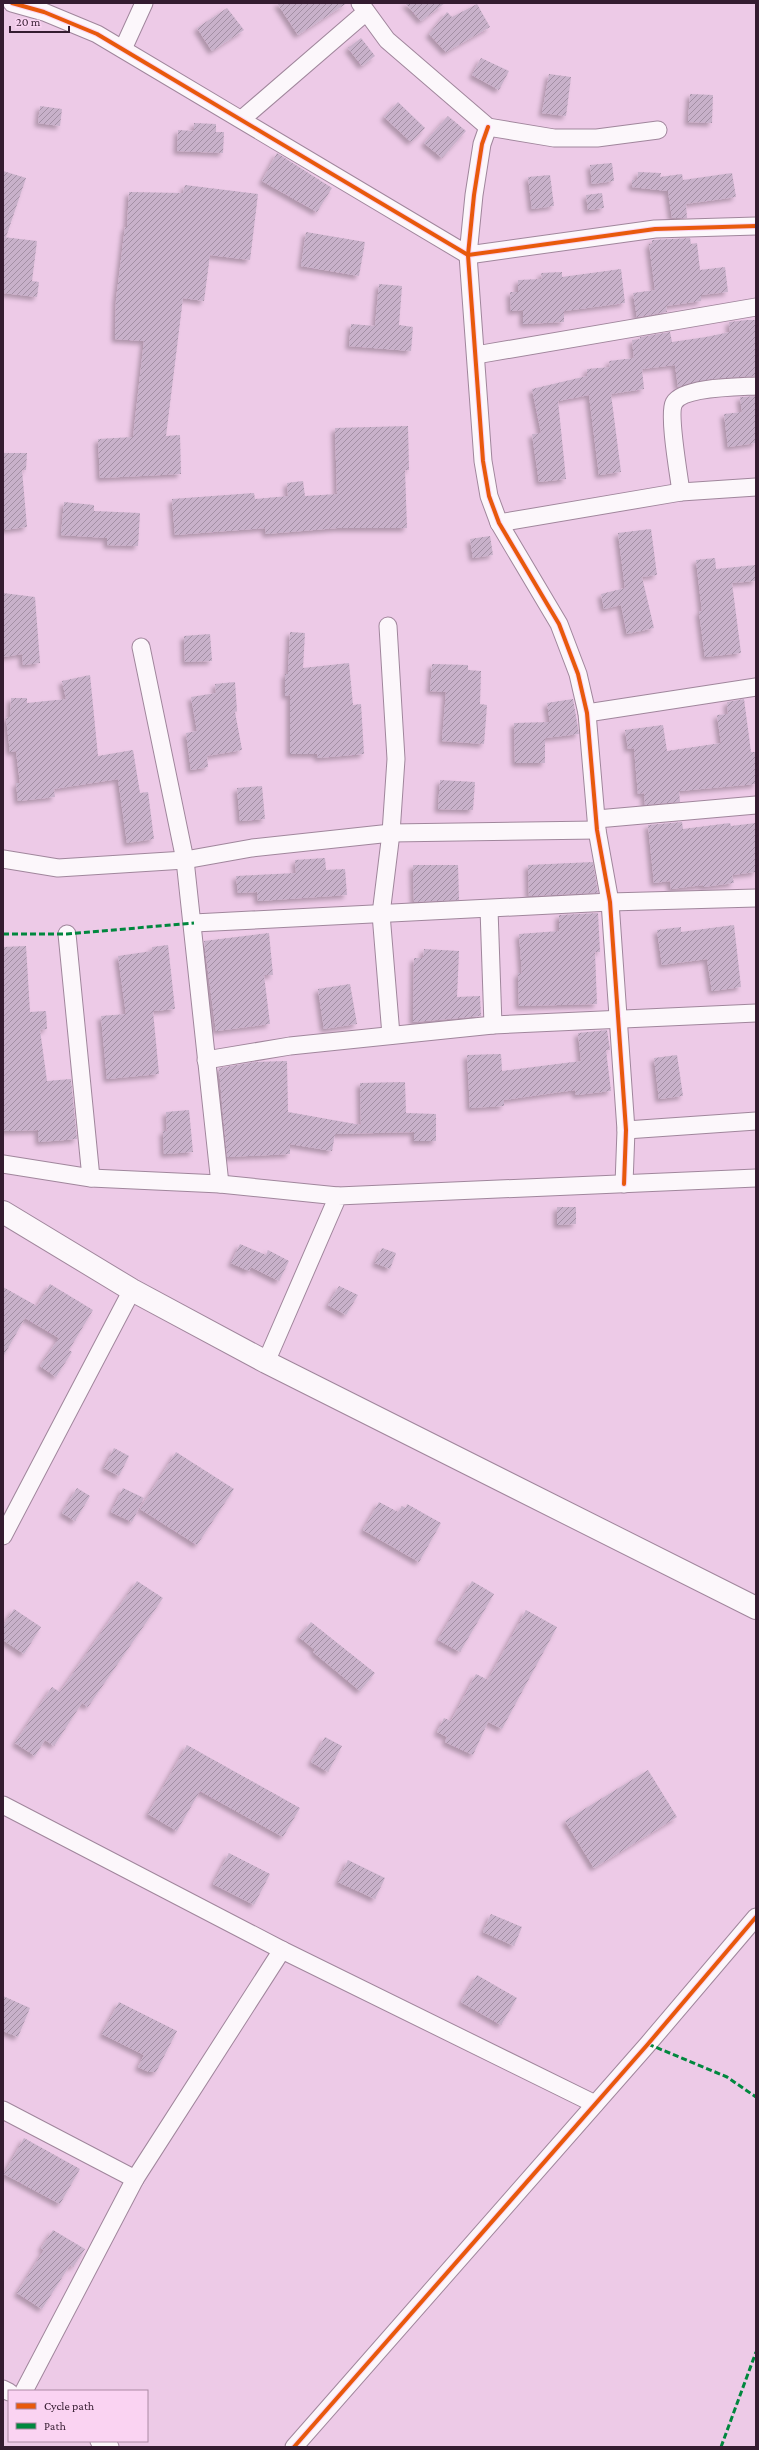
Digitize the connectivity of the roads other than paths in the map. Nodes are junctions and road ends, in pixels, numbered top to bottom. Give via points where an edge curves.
1 (12, 3) edge
2 (144, 3) edge
3 (363, 7) edge
4 (123, 49) junction
5 (242, 119) junction
6 (488, 127) junction
7 (658, 130) dead end
8 (756, 226) edge
9 (468, 255) junction
10 (756, 308) edge
11 (476, 355) junction
12 (756, 386) edge
13 (756, 487) edge
14 (681, 492) junction
15 (499, 523) junction
16 (388, 626) dead end
17 (142, 647) dead end
18 (756, 687) edge
19 (587, 713) junction
20 (756, 805) edge
21 (597, 824) junction
22 (391, 833) junction
23 (3, 859) edge
24 (185, 860) junction
25 (756, 898) edge
26 (610, 902) junction
27 (489, 909) junction
28 (381, 914) junction
29 (194, 923) junction
30 (67, 934) dead end
31 (756, 1013) edge
32 (618, 1021) junction
33 (493, 1025) junction
34 (391, 1035) junction
35 (206, 1060) junction
36 (756, 1121) edge
37 (626, 1130) junction
38 (3, 1164) edge
39 (91, 1178) junction
40 (756, 1178) edge
41 (220, 1184) junction
42 (624, 1184) junction
43 (338, 1196) junction
44 (3, 1212) edge
45 (132, 1290) junction
46 (266, 1362) junction
47 (5, 1527) edge
48 (756, 1608) edge
49 (3, 1805) edge
50 (756, 1917) edge
51 (282, 1950) junction
52 (595, 2104) junction
53 (3, 2110) edge
54 (135, 2179) junction
55 (25, 2390) edge
56 (101, 2442) edge
57 (110, 2447) edge
58 (294, 2447) edge

1 - 4 street via 44,12 97,34
2 - 4 street
3 - 5 street
3 - 6 street via 387,40
4 - 5 street
5 - 9 street
6 - 7 street via 554,138 597,138
6 - 9 street via 482,144 474,195
8 - 9 street via 655,229
9 - 11 street
10 - 11 street
11 - 15 street via 483,461 489,496
12 - 14 street via 724,387 683,394 674,403 672,417
13 - 14 street
14 - 15 street
15 - 19 street via 559,624 578,674
16 - 22 street via 396,759
17 - 24 street
18 - 19 street
19 - 21 street
20 - 21 street
21 - 22 street
21 - 26 street
22 - 24 street via 252,848
22 - 28 street
23 - 24 street via 58,868
24 - 29 street
25 - 26 street
26 - 27 street
26 - 32 street
27 - 28 street
27 - 33 street
28 - 29 street
28 - 34 street
29 - 35 street
30 - 39 street
31 - 32 street
32 - 33 street
32 - 37 street
33 - 34 street
34 - 35 street via 290,1046
35 - 41 street
36 - 37 street
37 - 42 street
38 - 39 street
39 - 41 street
40 - 42 street
41 - 43 street
42 - 43 street
43 - 46 street
44 - 45 main road
45 - 46 main road
45 - 47 street
46 - 48 main road
49 - 51 street
50 - 52 street
51 - 52 street
51 - 54 street
52 - 58 street
53 - 54 street
54 - 55 street
56 - 57 street

